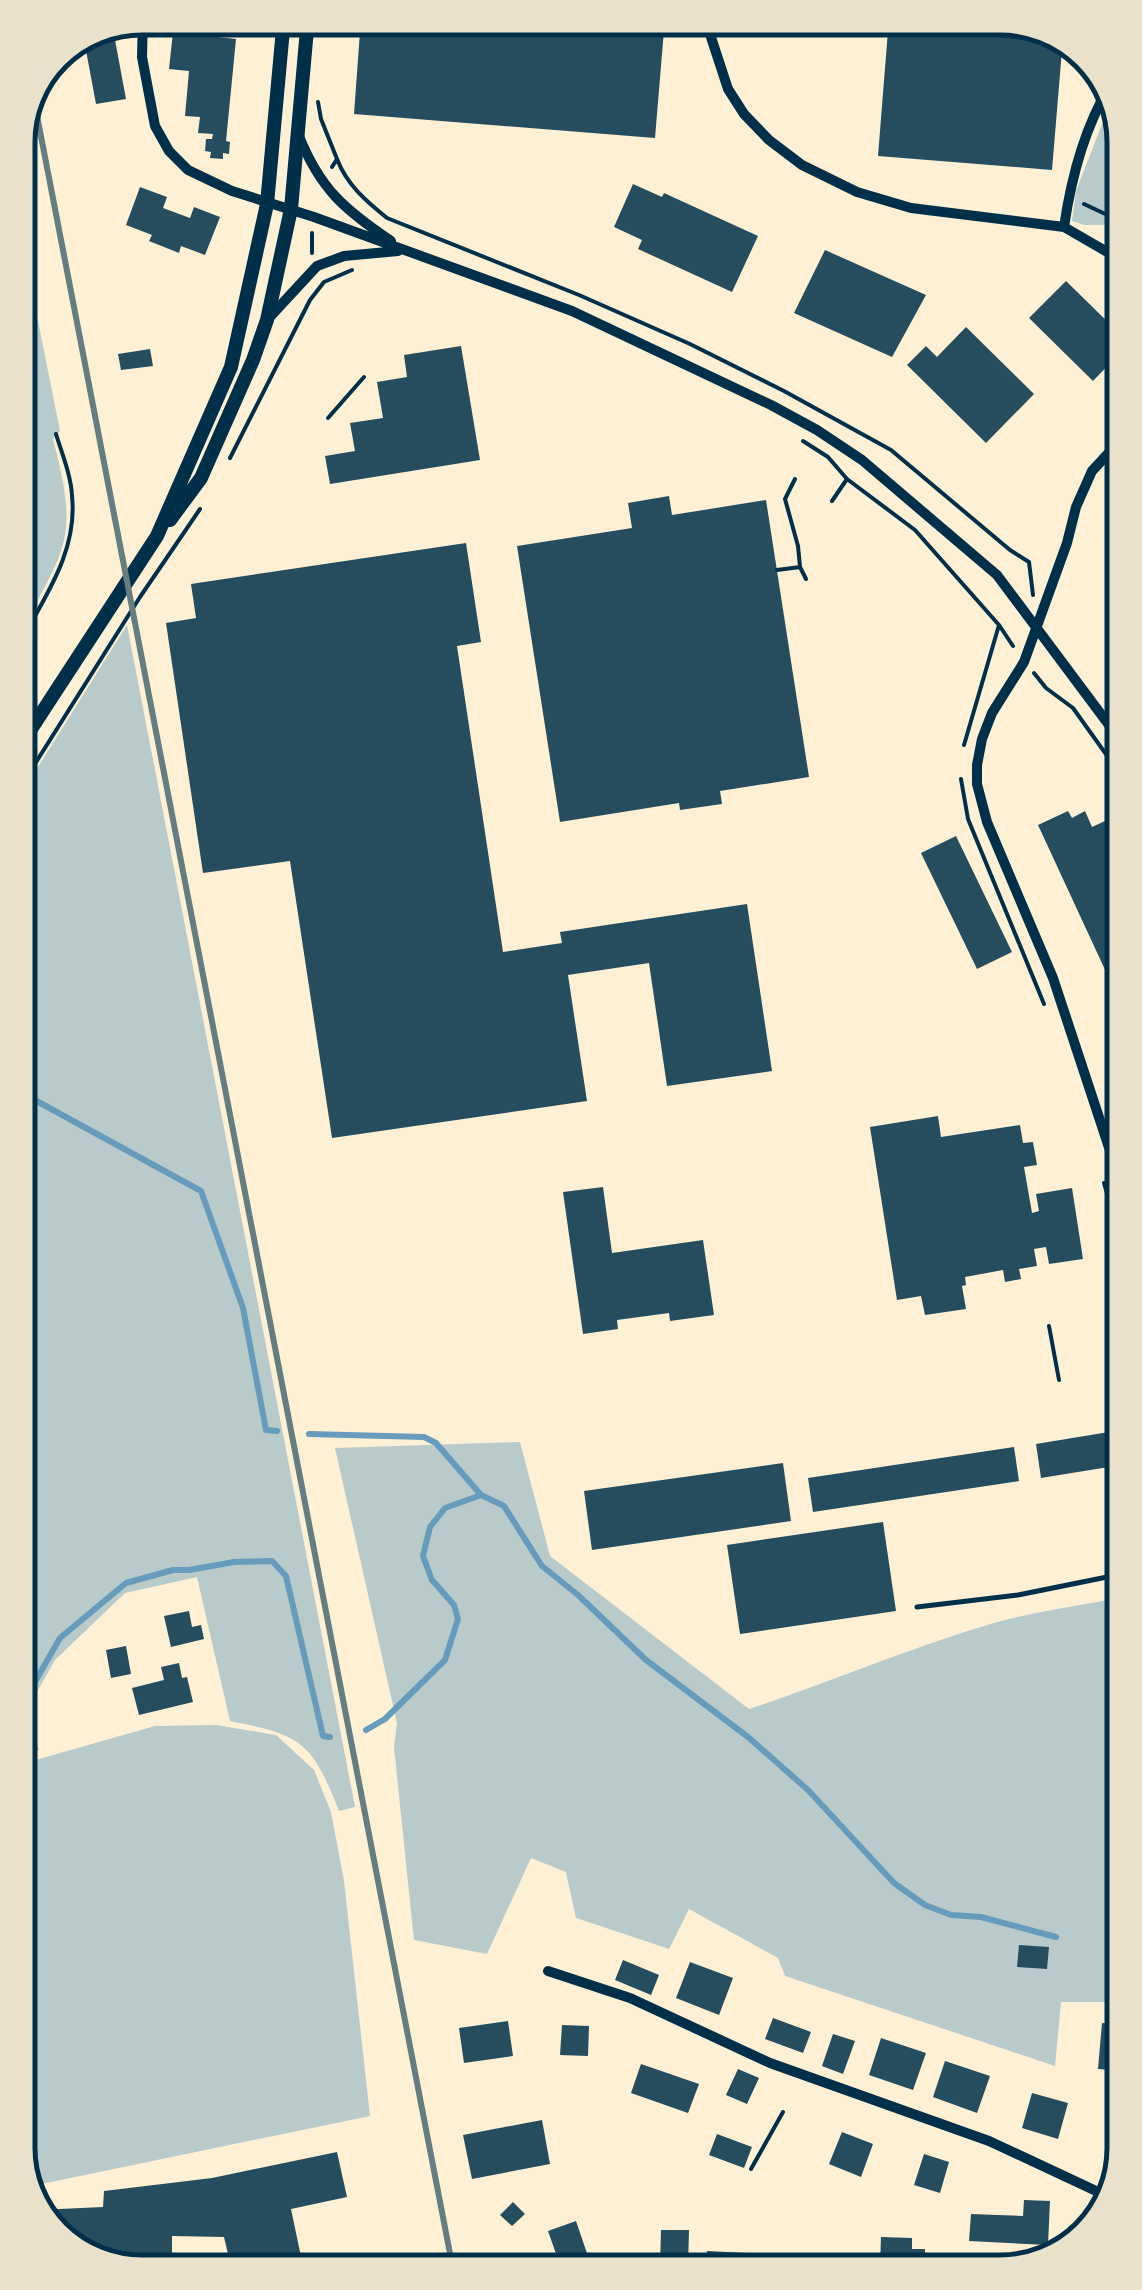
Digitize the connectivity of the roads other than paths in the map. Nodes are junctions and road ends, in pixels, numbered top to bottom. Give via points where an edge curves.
1 (143, 35) edge
2 (282, 35) edge
3 (307, 35) edge
4 (710, 35) edge
5 (1100, 105) edge
6 (299, 136) junction
7 (266, 204) junction
8 (292, 209) junction
9 (1064, 227) junction
10 (404, 250) junction
11 (1107, 252) edge
12 (267, 320) junction
13 (1107, 455) edge
14 (157, 536) junction
15 (1036, 625) junction
16 (1107, 721) edge
17 (35, 723) edge
18 (1107, 1142) edge
19 (1107, 1577) edge
20 (918, 1607) dead end
21 (548, 1972) dead end
22 (1097, 2191) edge

1 - 7 street via 148,105 169,151 210,183
2 - 7 main road
3 - 6 main road
4 - 9 street via 744,114 802,165 911,208
5 - 9 street
6 - 8 main road
6 - 10 street via 332,195
7 - 8 street
7 - 14 main road via 231,367
8 - 10 street
8 - 12 main road
9 - 11 street
10 - 12 street via 317,266
10 - 15 street via 572,311 817,430 997,575
12 - 14 main road via 201,478
13 - 15 street via 1076,507
14 - 17 main road
15 - 16 street
15 - 18 street via 982,739 977,784 1053,978
19 - 20 lane
21 - 22 street via 630,1998 770,2063 988,2141

